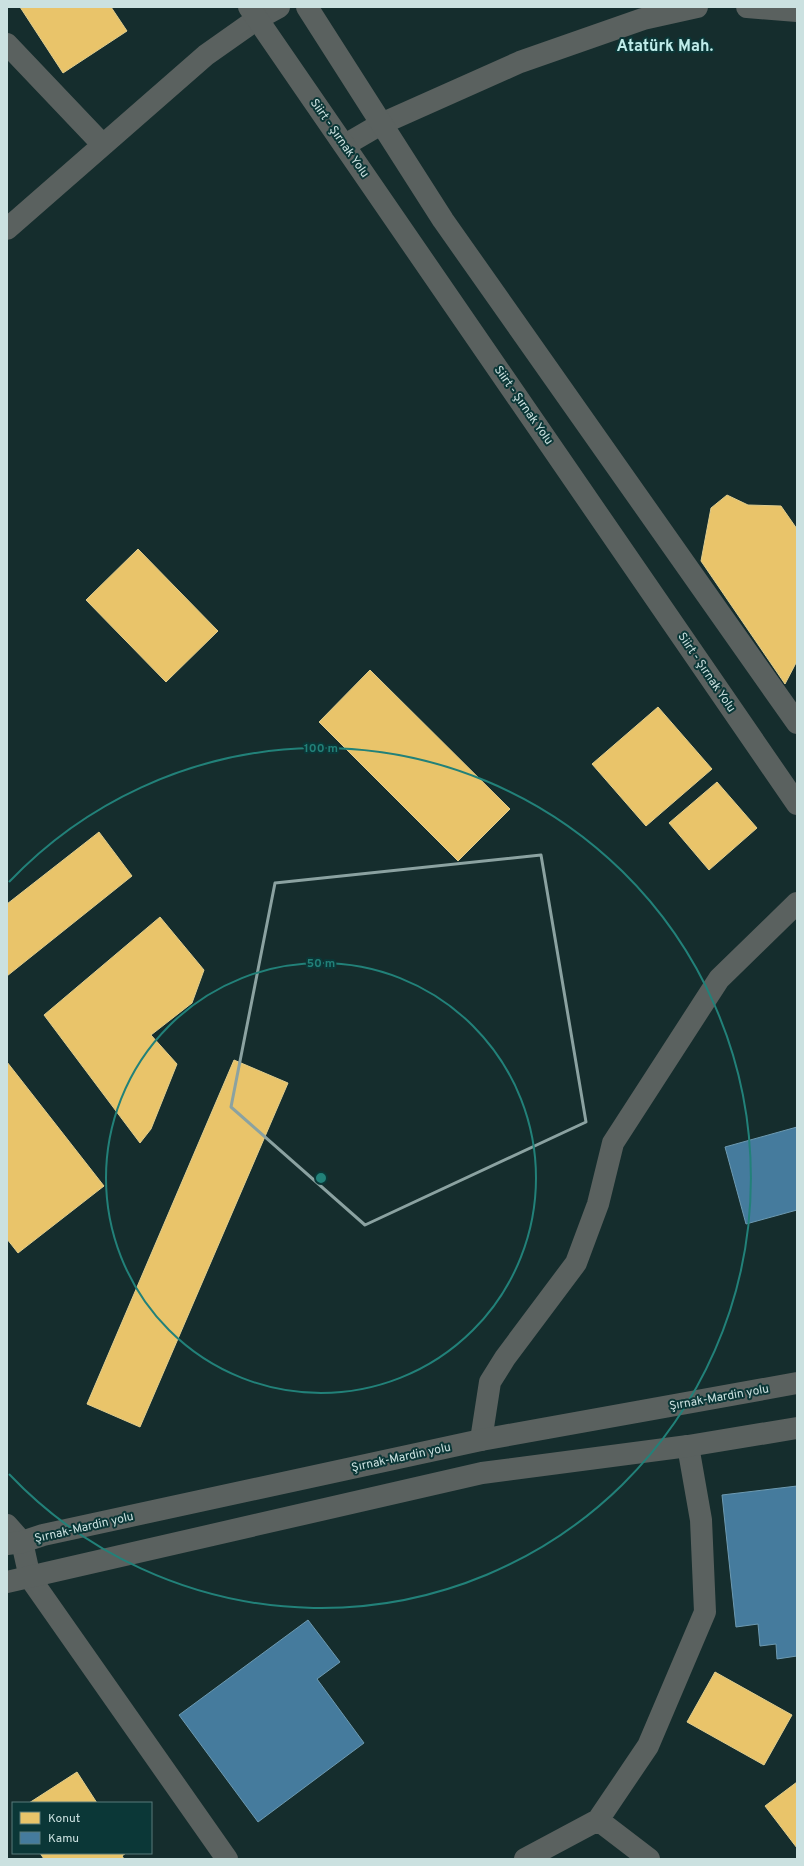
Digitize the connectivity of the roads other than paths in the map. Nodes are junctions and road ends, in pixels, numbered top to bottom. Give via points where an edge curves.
1 (279, 7) edge
2 (307, 7) edge
3 (697, 7) edge
4 (747, 7) edge
5 (797, 11) edge
6 (253, 13) edge
7 (7, 44) edge
8 (381, 124) junction
9 (103, 145) junction
10 (344, 145) junction
11 (7, 229) edge
12 (797, 723) edge
13 (797, 804) edge
14 (797, 903) edge
15 (797, 1383) edge
16 (797, 1428) edge
17 (482, 1440) junction
18 (688, 1446) junction
19 (7, 1525) edge
20 (14, 1543) edge
21 (30, 1578) junction
22 (7, 1582) edge
23 (598, 1820) junction
24 (227, 1859) edge
25 (525, 1859) edge
26 (650, 1859) edge

1 - 6 street
2 - 8 street
3 - 8 street via 643,19 520,62
4 - 5 street
6 - 9 street
6 - 10 street, Siirt - Şırnak Yolu
7 - 9 street
8 - 10 street
8 - 12 street via 443,220
9 - 11 street
10 - 13 street, Siirt - Şırnak Yolu
14 - 17 street via 719,979 613,1143 598,1204 576,1263 490,1382
15 - 17 street, Şırnak-Mardin yolu
16 - 18 street
17 - 20 street, Şırnak-Mardin yolu
18 - 21 street via 482,1473
18 - 23 street via 701,1520 705,1612 648,1746
19 - 20 street
20 - 21 street
21 - 22 street
21 - 24 street
23 - 25 street
23 - 26 street

